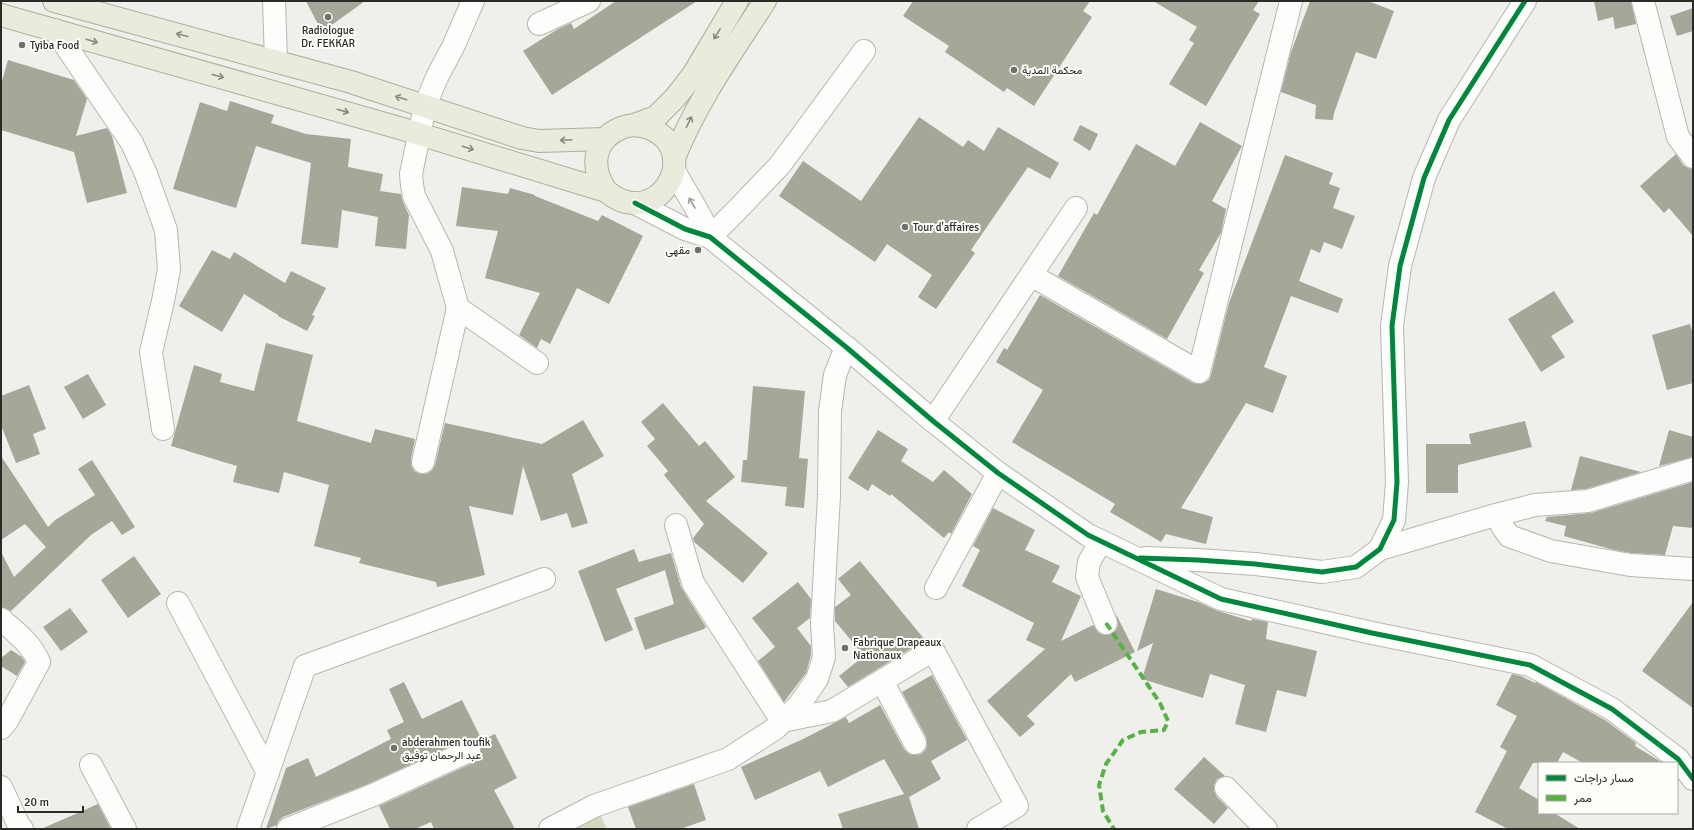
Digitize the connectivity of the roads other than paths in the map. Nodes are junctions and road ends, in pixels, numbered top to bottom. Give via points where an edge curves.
1 (54, 1) edge
2 (274, 1) edge
3 (473, 1) edge
4 (589, 1) edge
5 (738, 1) edge
6 (765, 1) edge
7 (1291, 1) edge
8 (1525, 1) edge
9 (1643, 1) edge
10 (1, 15) edge
11 (539, 24) dead end
12 (55, 30) junction
13 (864, 51) dead end
14 (276, 60) junction
15 (425, 106) junction
16 (634, 125) junction
17 (419, 134) junction
18 (605, 139) junction
19 (1693, 157) edge
20 (674, 164) junction
21 (606, 191) junction
22 (635, 203) junction
23 (1076, 208) dead end
24 (710, 237) junction
25 (1031, 275) junction
26 (458, 308) junction
27 (846, 347) junction
28 (538, 362) dead end
29 (933, 421) junction
30 (163, 429) dead end
31 (423, 462) dead end
32 (1693, 469) edge
33 (998, 473) junction
34 (1501, 514) junction
35 (676, 525) dead end
36 (1101, 541) junction
37 (1380, 548) junction
38 (1136, 558) junction
39 (1693, 569) edge
40 (544, 579) dead end
41 (936, 588) dead end
42 (178, 603) dead end
43 (1, 619) edge
44 (1106, 623) dead end
45 (882, 681) junction
46 (782, 722) junction
47 (1, 728) edge
48 (915, 743) dead end
49 (469, 751) dead end
50 (91, 765) dead end
51 (268, 773) junction
52 (1693, 779) edge
53 (1, 787) edge
54 (1226, 788) dead end
55 (22, 829) edge
56 (125, 829) edge
57 (248, 829) edge
58 (288, 829) edge
59 (550, 829) edge
60 (978, 829) edge
61 (1266, 829) edge

14 -> 1 main road
2 - 14 street
3 - 15 street
4 - 11 street
5 -> 16 main road via 676,98 656,117
20 -> 6 main road via 690,120
7 - 25 street via 1199,372
8 - 37 street via 1449,120 1424,178 1400,266 1392,326 1397,482 1394,520
9 - 19 street via 1678,137
10 - 12 main road
12 -> 17 main road
12 - 30 street via 132,143 166,230 169,269 151,352
13 - 24 street via 780,165
15 -> 14 main road
15 - 17 street
18 -> 15 main road via 540,141 522,138
16 - 18 main road via 623,127
16 - 20 main road via 646,126 660,134 671,148
17 -> 21 main road
17 - 26 street via 411,174 414,196 442,251
18 - 21 main road via 599,148 596,170
20 - 22 main road via 671,181 665,190 651,200
24 -> 20 street via 684,190
21 - 22 main road via 614,198
22 - 24 street via 685,229
23 - 25 street
24 - 27 street
25 - 29 street
26 - 28 street
26 - 31 street
27 - 29 street
27 - 46 street via 834,374 830,411 830,494 822,624 824,657 817,679 799,705
29 - 33 street
32 - 34 street via 1588,501 1535,505
33 - 36 street via 1088,535
33 - 41 street
34 - 37 street
34 - 39 street via 1502,526 1509,536 1551,551 1630,565
35 - 46 street via 693,583
36 - 38 street
36 - 44 street via 1089,562 1086,577
37 - 38 street via 1356,567 1322,572 1220,562
38 - 52 street via 1221,599 1530,665 1612,709 1678,759
40 - 51 street via 305,666
42 - 51 street
43 - 47 street via 27,642 39,662
45 - 46 street via 832,711
45 - 48 street
45 - 60 street via 933,650 1017,806
46 - 59 street via 728,759 594,806
49 - 58 street via 373,795
50 - 56 street
51 - 57 street
53 - 55 street
54 - 61 street

